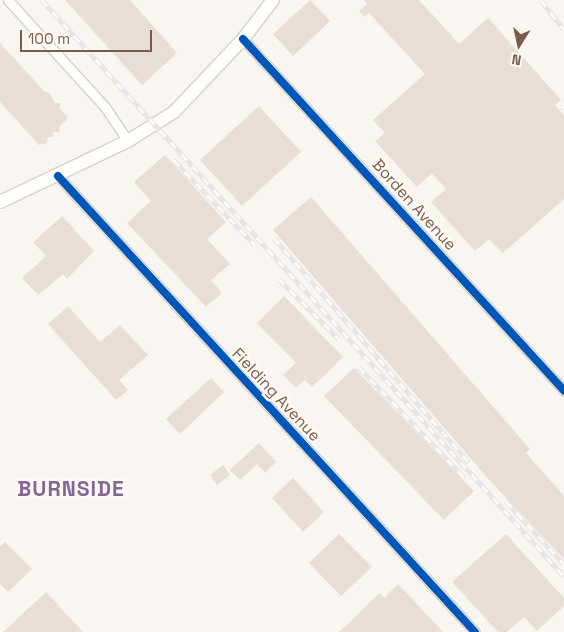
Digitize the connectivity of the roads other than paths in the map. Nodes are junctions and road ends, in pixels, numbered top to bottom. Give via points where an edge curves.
1 (8, 0) edge
2 (273, 0) edge
3 (243, 39) junction
4 (128, 141) junction
5 (58, 176) junction
6 (0, 202) edge
7 (564, 391) edge
8 (475, 632) edge

1 - 4 street via 105,107
2 - 3 main road
3 - 4 main road via 192,97 156,126
3 - 7 street, Borden Avenue
4 - 5 main road
5 - 6 main road
5 - 8 street, Fielding Avenue

